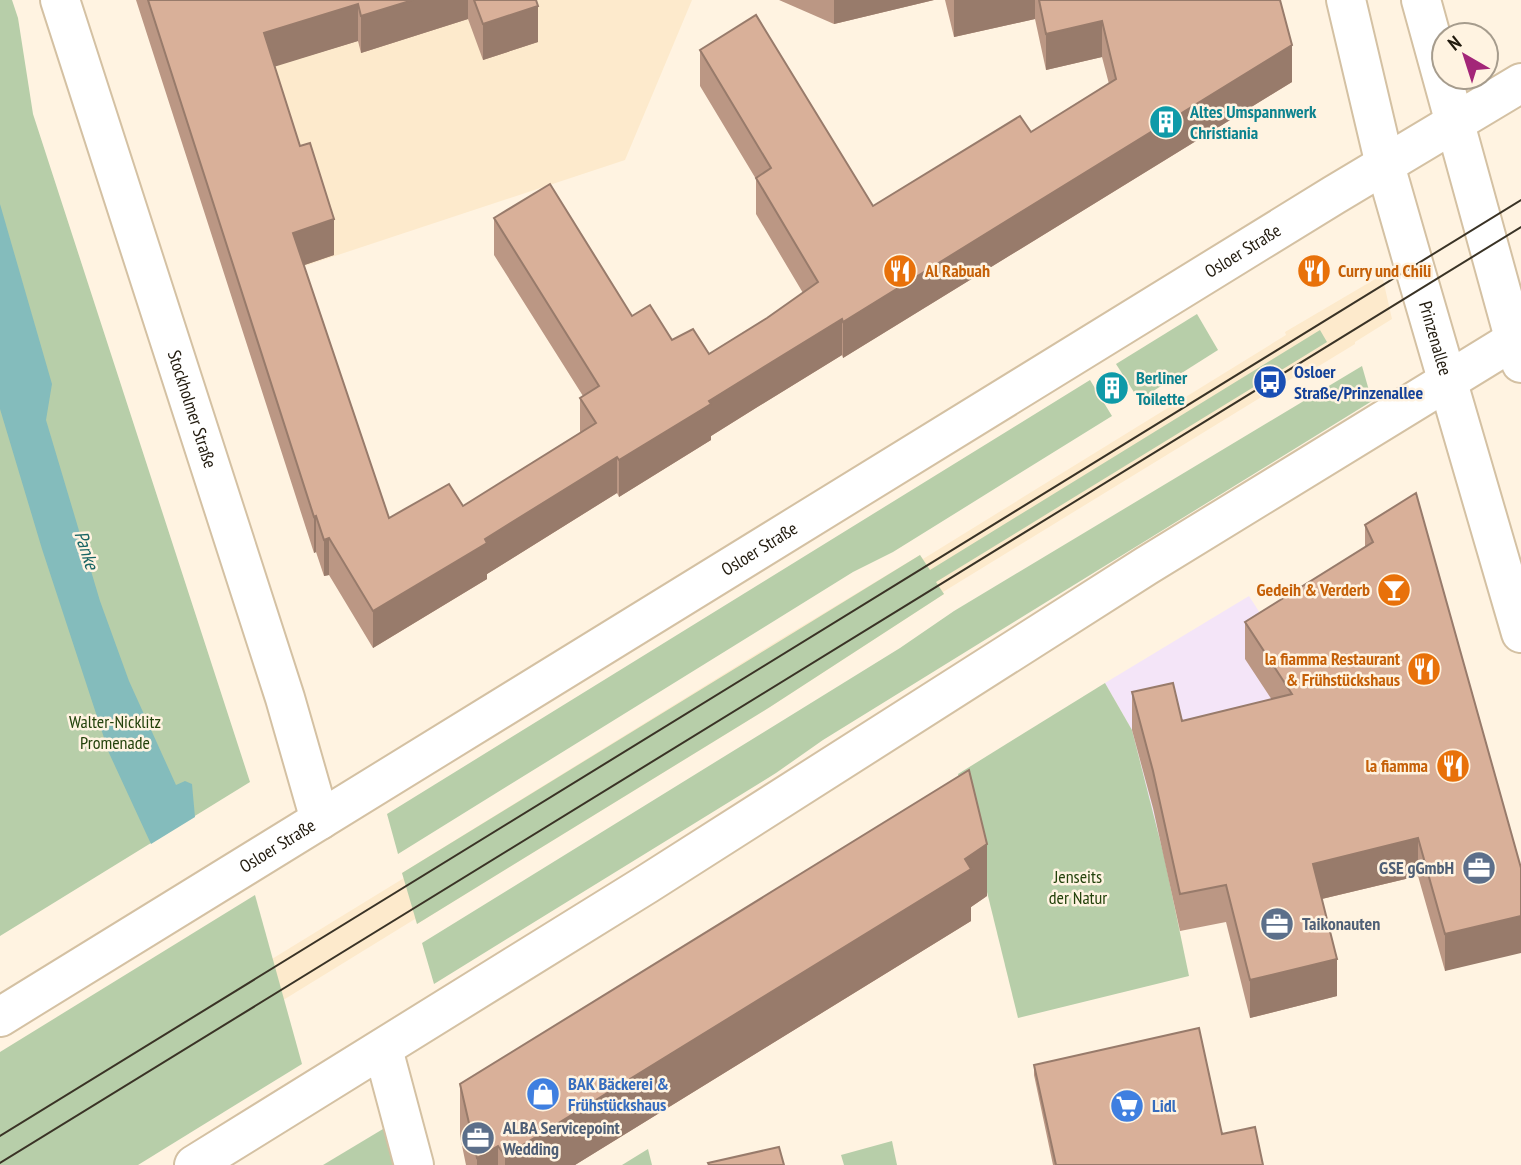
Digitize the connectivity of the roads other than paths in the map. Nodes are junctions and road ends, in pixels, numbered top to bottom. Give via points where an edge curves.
1 (60, 0) edge
2 (1346, 0) edge
3 (1421, 0) edge
4 (1521, 83) edge
5 (1454, 123) junction
6 (1385, 165) junction
7 (1519, 346) edge
8 (1446, 381) junction
9 (1521, 633) edge
10 (320, 820) junction
11 (0, 1017) edge
12 (383, 1049) junction
13 (194, 1165) edge
14 (414, 1165) edge

1 - 10 main road, Stockholmer Straße via 285,698
2 - 6 main road, Prinzenallee
3 - 5 main road
4 - 5 main road, Osloer Straße
5 - 6 main road, Osloer Straße
5 - 7 main road
6 - 8 main road, Prinzenallee
6 - 10 main road, Osloer Straße
7 - 8 main road
8 - 9 main road, Prinzenallee
8 - 12 main road
10 - 11 main road, Osloer Straße
12 - 13 main road
12 - 14 main road

